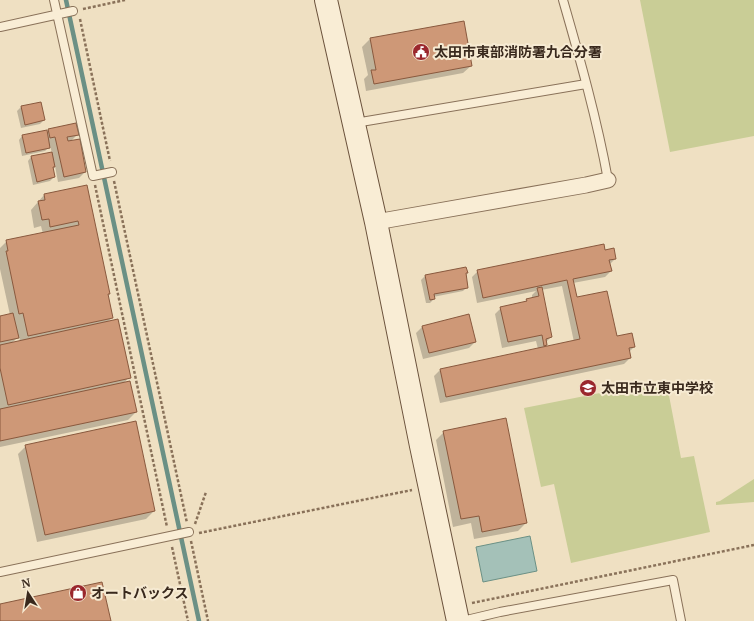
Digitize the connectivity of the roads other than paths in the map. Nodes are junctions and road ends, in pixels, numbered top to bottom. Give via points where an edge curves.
1 (54, 0) edge
2 (326, 0) edge
3 (563, 0) edge
4 (75, 11) road end
5 (60, 14) junction
6 (0, 27) edge
7 (586, 84) junction
8 (355, 123) junction
9 (110, 173) road end
10 (608, 180) joint
11 (376, 222) junction
12 (187, 533) road end
13 (0, 572) edge
14 (462, 613) edge
15 (681, 620) edge
16 (462, 621) edge

1 - 5 lane
2 - 8 street
3 - 7 lane
4 - 5 lane
5 - 6 lane
5 - 9 lane via 94,176
7 - 8 lane
7 - 10 lane
8 - 11 street
10 - 11 street
11 - 14 street via 420,446
12 - 13 lane
15 - 16 lane via 673,580

